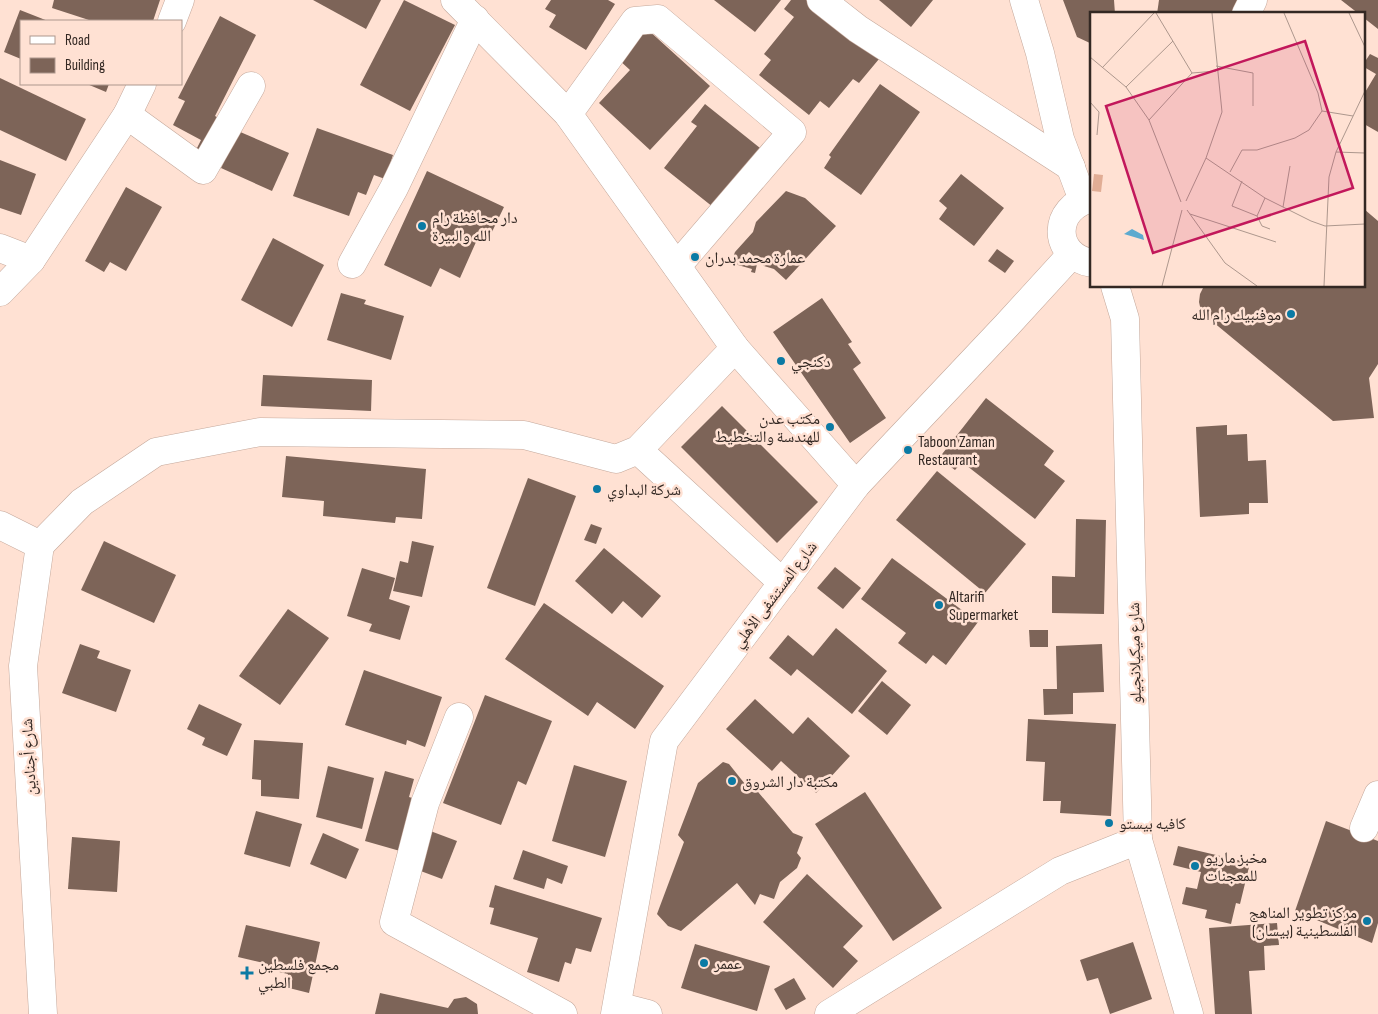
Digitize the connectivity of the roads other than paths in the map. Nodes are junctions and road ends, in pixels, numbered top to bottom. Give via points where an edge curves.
1 (180, 0) edge
2 (455, 0) edge
3 (822, 0) edge
4 (1024, 0) edge
5 (1253, 0) edge
6 (657, 10) edge
7 (1247, 12) edge
8 (475, 19) junction
9 (172, 20) edge
10 (142, 85) edge
11 (252, 86) dead end
12 (568, 114) junction
13 (127, 115) junction
14 (1071, 167) junction
15 (1088, 199) edge
16 (0, 248) edge
17 (1082, 259) edge
18 (31, 260) junction
19 (352, 264) dead end
20 (677, 266) junction
21 (1116, 288) edge
22 (0, 292) edge
23 (735, 348) junction
24 (638, 450) junction
25 (856, 485) junction
26 (0, 525) edge
27 (40, 545) junction
28 (783, 582) junction
29 (459, 717) dead end
30 (1378, 795) edge
31 (1364, 828) dead end
32 (1138, 840) junction
33 (616, 1010) edge
34 (43, 1014) edge
35 (563, 1014) edge
36 (648, 1014) edge
37 (828, 1014) edge
38 (1189, 1014) edge

1 - 9 street
2 - 8 street
3 - 14 street via 858,29
4 - 14 street via 1060,139
5 - 7 street
6 - 12 street via 635,21
6 - 20 street via 792,132
8 - 12 street
8 - 19 street via 394,188
10 - 13 street
11 - 13 street via 203,170
12 - 20 street
13 - 18 street
14 - 15 street
15 - 17 street via 1068,212 1061,232 1064,244
16 - 18 street
17 - 25 street, شارع المستشفى الأهلي via 1007,325
18 - 22 street
20 - 23 street
21 - 32 street, شارع ميكيلانجيلو via 1125,319
23 - 24 street
23 - 25 street
24 - 27 street via 616,459 524,434 260,432 156,452 82,502
24 - 28 street
25 - 28 street, شارع المستشفى الأهلي
26 - 27 street
27 - 34 street, شارع أجنادين via 23,666
28 - 33 street, شارع المستشفى الأهلي via 664,741
29 - 35 street via 425,803 394,922
30 - 31 street
32 - 37 street via 1060,871
32 - 38 street, شارع ميكيلانجيلو
33 - 36 street

